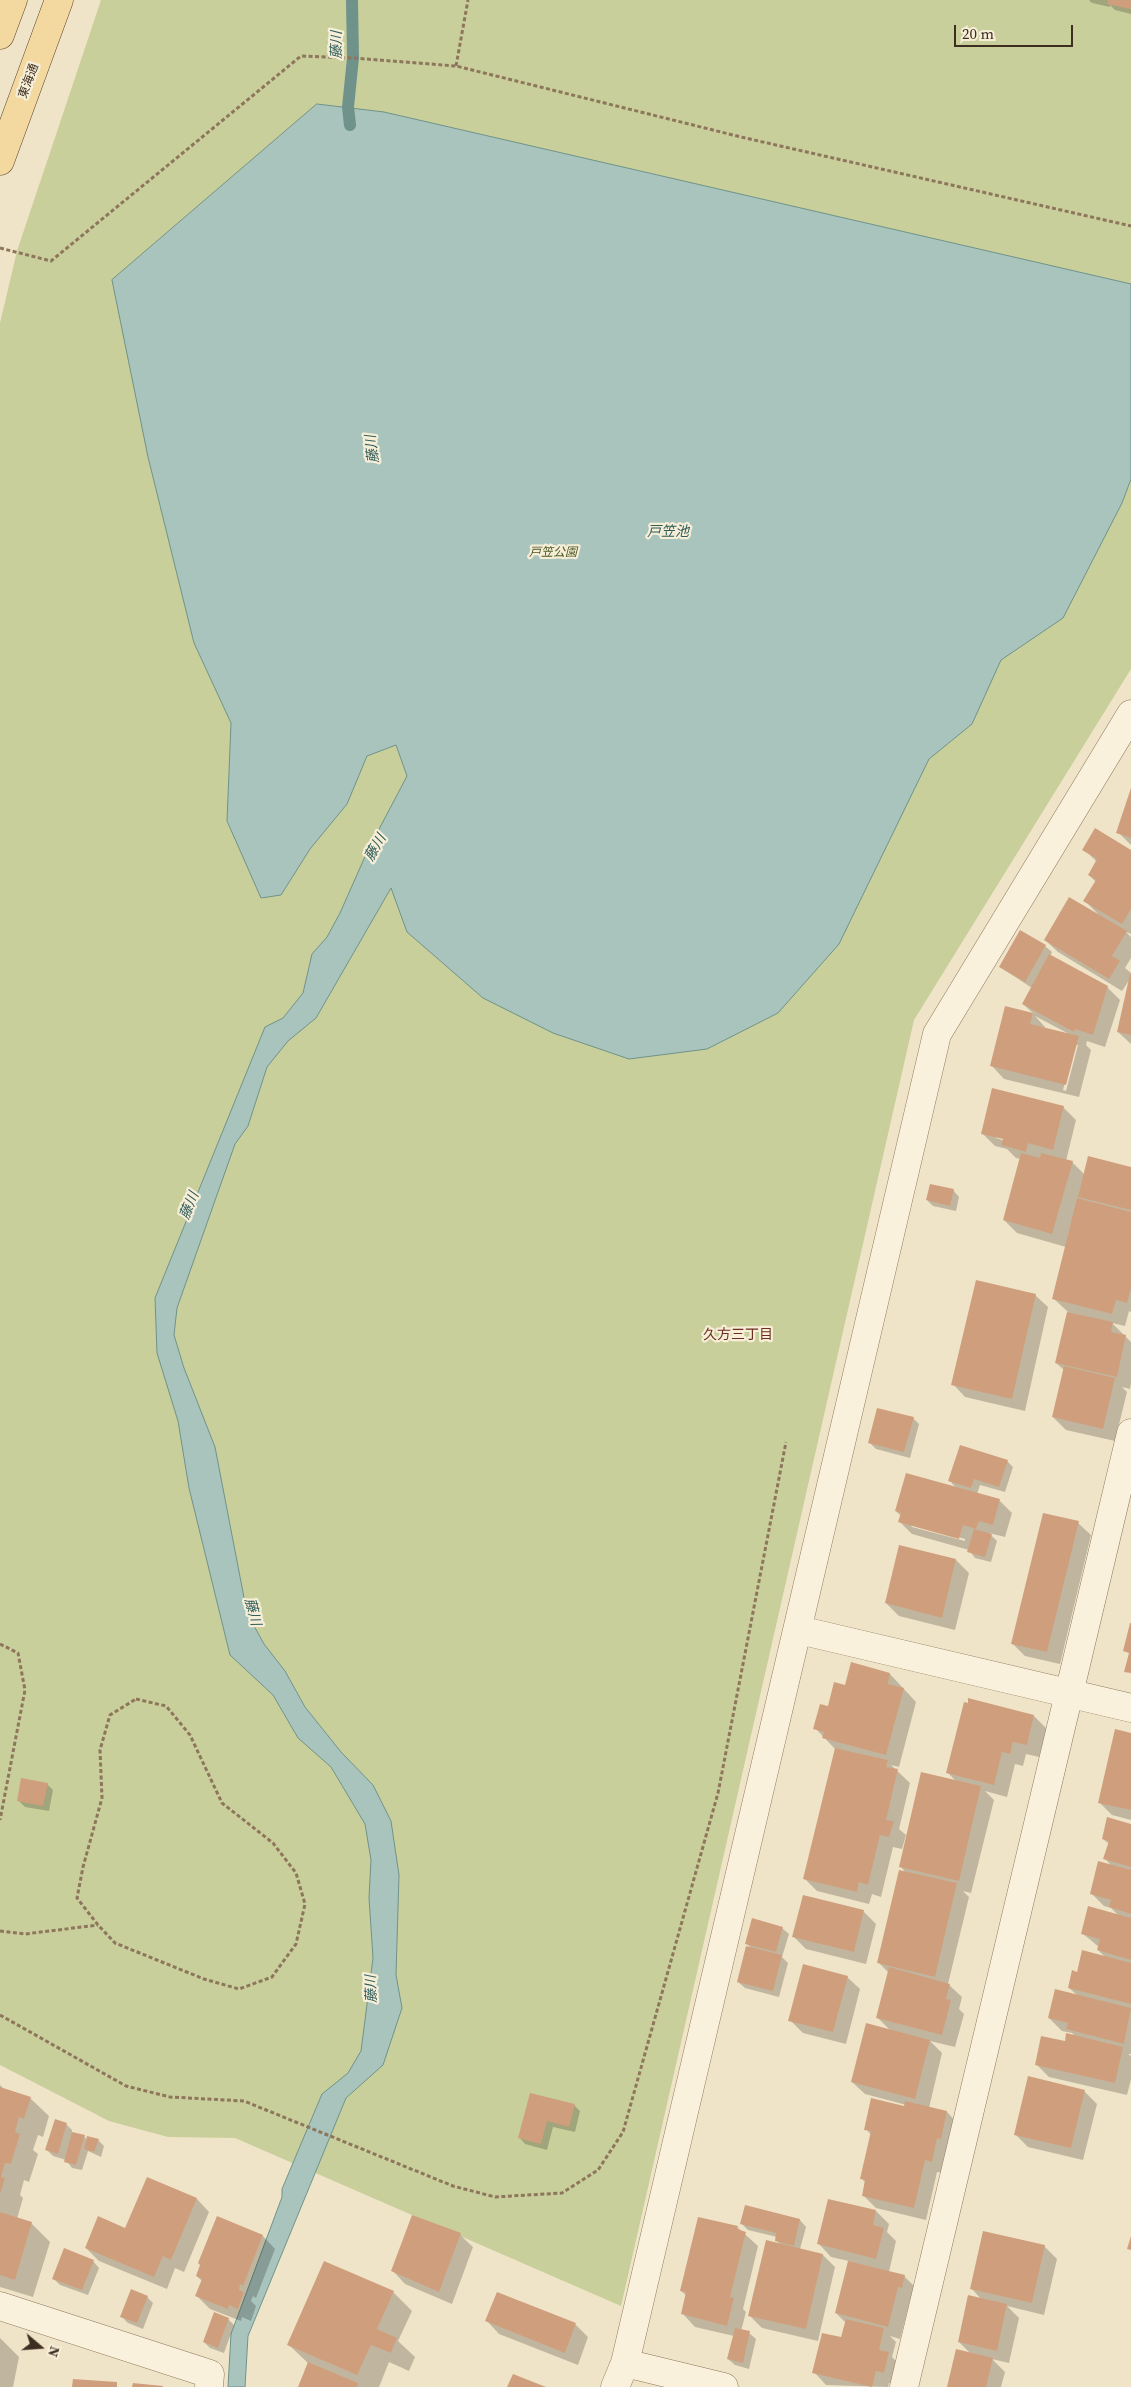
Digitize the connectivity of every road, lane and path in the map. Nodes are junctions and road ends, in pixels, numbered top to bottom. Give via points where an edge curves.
1 (13, 0) edge
2 (58, 0) edge
3 (468, 0) edge
4 (0, 35) edge
5 (456, 66) junction
6 (0, 162) edge
7 (1131, 226) edge
8 (0, 248) edge
9 (1131, 714) edge
10 (1131, 1433) edge
11 (786, 1442) dead end
12 (799, 1630) junction
13 (0, 1644) edge
14 (1070, 1693) junction
15 (1131, 1708) edge
16 (0, 1820) edge
17 (98, 1925) junction
18 (0, 1931) edge
19 (0, 2015) edge
20 (0, 2306) edge
21 (620, 2375) edge
22 (209, 2387) edge
23 (724, 2387) edge
24 (904, 2387) edge

1 - 4 main road
2 - 6 main road, 東海通
3 - 5 path
5 - 7 path
5 - 8 path via 301,56 51,261
9 - 12 street via 937,1034
10 - 14 street
11 - 19 path via 718,1793 622,2132 598,2170 562,2193 495,2197 453,2186 244,2101 170,2097 126,2086
12 - 14 street
12 - 21 street
13 - 16 path via 18,1654 25,1690
14 - 15 street
14 - 24 street
17 - 17 path via 115,1943 204,1979 239,1989 272,1977 296,1944 305,1904 296,1873 273,1843 222,1803 190,1735 166,1706 136,1699 110,1715 100,1750 102,1798 77,1898
17 - 18 path via 25,1934
20 - 22 street via 210,2374
21 - 23 street

